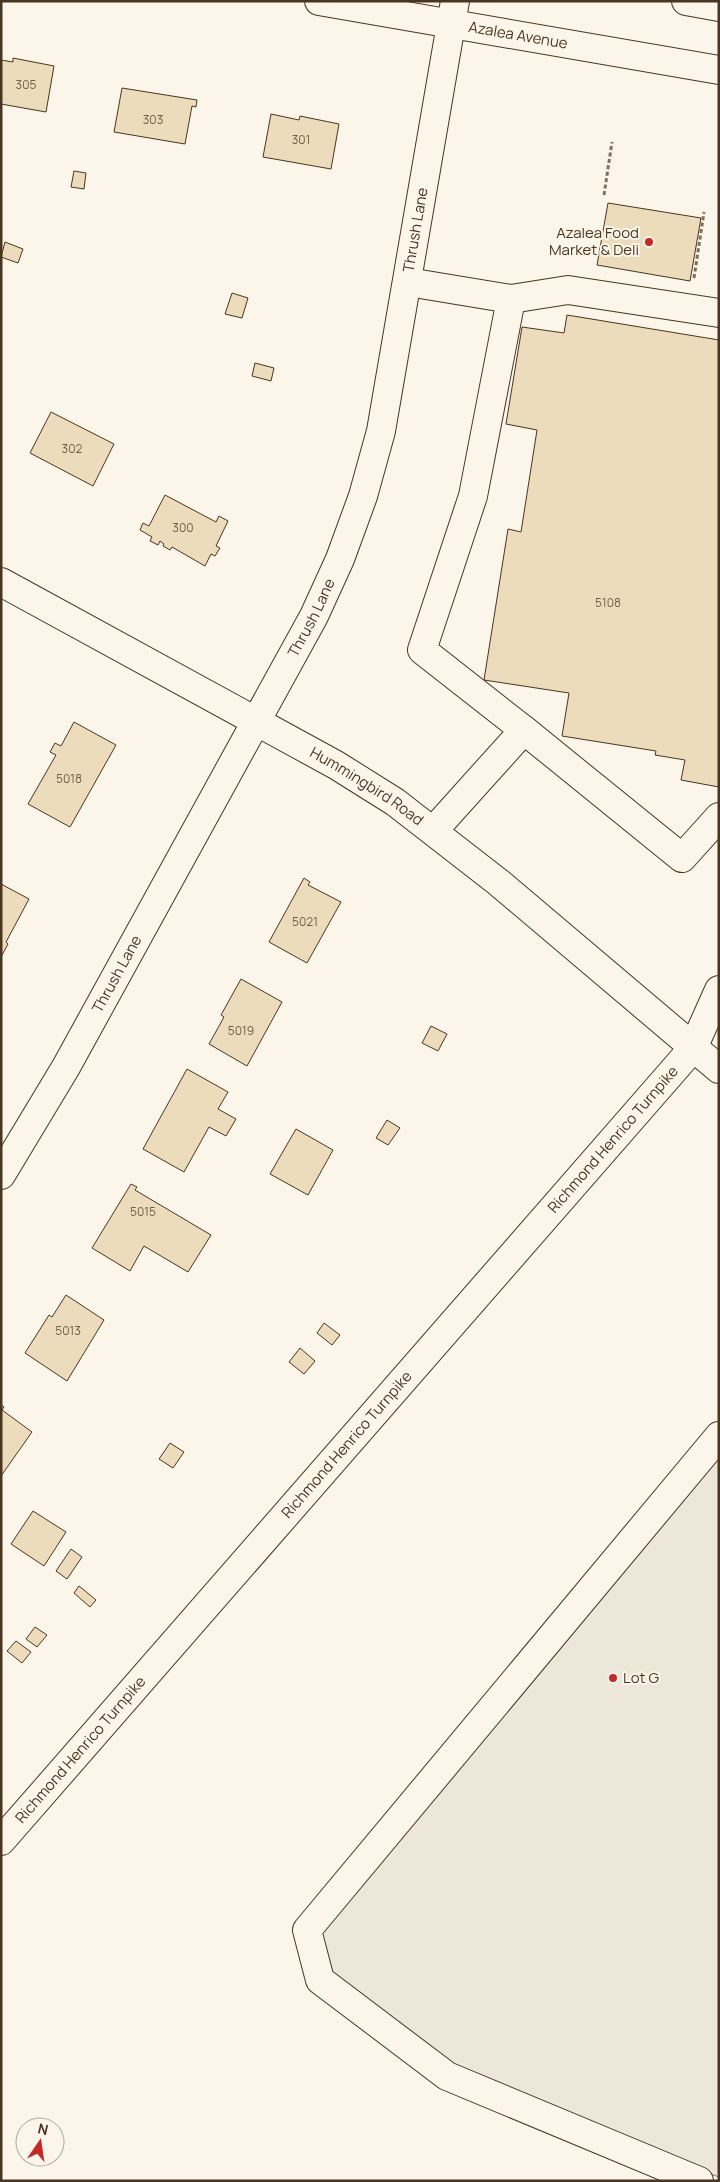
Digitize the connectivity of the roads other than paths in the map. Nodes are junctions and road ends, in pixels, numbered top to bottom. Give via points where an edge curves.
1 (318, 1) edge
2 (686, 1) edge
3 (719, 7) edge
4 (453, 12) edge
5 (719, 70) edge
6 (408, 282) junction
7 (511, 299) junction
8 (719, 313) edge
9 (1, 582) edge
10 (256, 721) junction
11 (524, 730) junction
12 (719, 817) edge
13 (434, 830) junction
14 (719, 990) edge
15 (719, 1034) edge
16 (693, 1048) junction
17 (719, 1069) edge
18 (1, 1175) edge
19 (719, 1436) edge
20 (1, 1841) edge
21 (699, 2181) edge

1 - 4 street, Azalea Avenue
2 - 3 street
4 - 5 street, Azalea Avenue
4 - 6 street, Thrush Lane
6 - 7 street
6 - 10 street, Thrush Lane via 381,431 363,496 340,559 314,616
7 - 8 street via 568,290
7 - 11 street via 473,496 422,650
9 - 10 street, Hummingbird Road
10 - 13 street, Hummingbird Road via 336,765
10 - 18 street, Thrush Lane via 66,1067
11 - 12 street via 682,858
11 - 13 street
13 - 16 street, Hummingbird Road
14 - 16 street, Richmond Henrico Turnpike
15 - 16 street, Richmond Henrico Turnpike
16 - 17 street, Hummingbird Road
16 - 20 street, Richmond Henrico Turnpike
19 - 21 street via 307,1930 320,1980 447,2076

